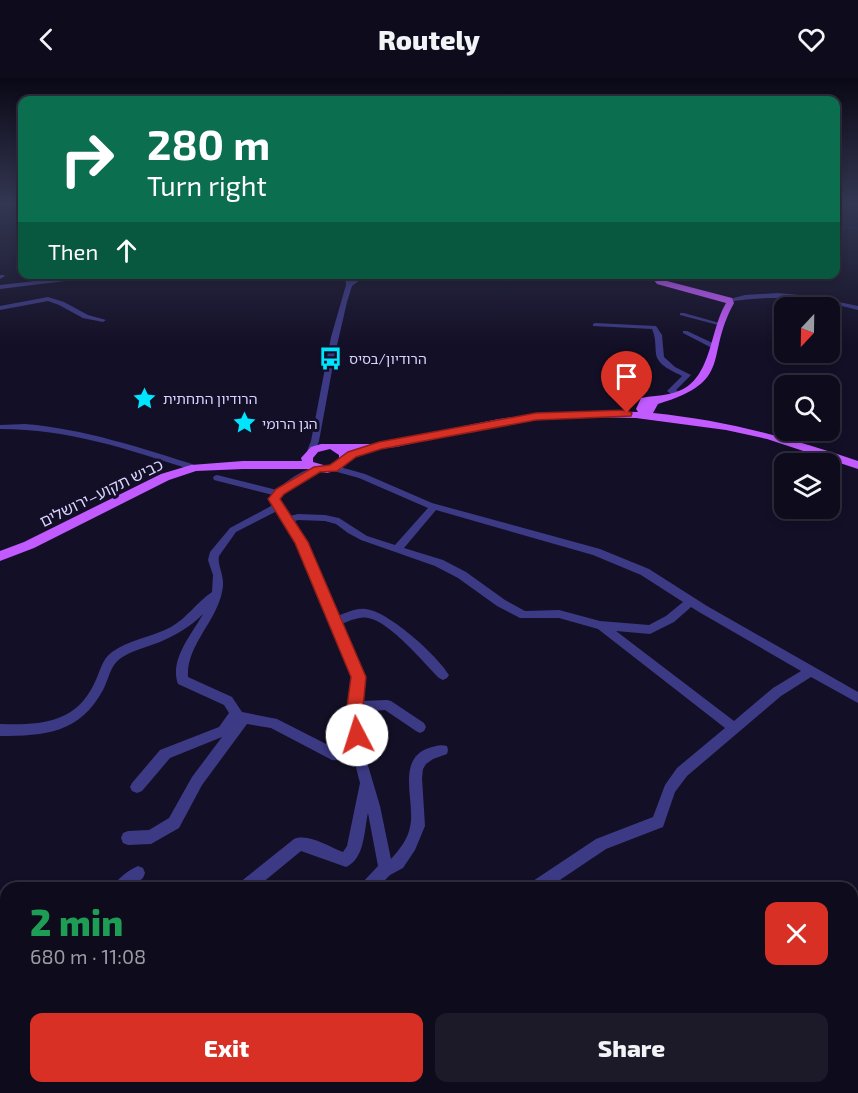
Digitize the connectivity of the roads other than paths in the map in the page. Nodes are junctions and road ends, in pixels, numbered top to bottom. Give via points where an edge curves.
1 (82, 279) edge
2 (348, 279) edge
3 (358, 279) edge
4 (656, 279) edge
5 (349, 285) junction
6 (0, 287) edge
7 (729, 300) junction
8 (0, 308) edge
9 (858, 308) edge
10 (682, 314) dead end
11 (103, 320) dead end
12 (720, 324) junction
13 (595, 325) dead end
14 (685, 332) dead end
15 (715, 346) junction
16 (672, 396) junction
17 (645, 400) junction
18 (645, 414) junction
19 (551, 415) junction
20 (0, 427) edge
21 (317, 439) junction
22 (794, 444) junction
23 (379, 446) junction
24 (335, 447) junction
25 (345, 460) junction
26 (312, 461) junction
27 (858, 465) edge
28 (195, 468) junction
29 (333, 468) junction
30 (362, 476) junction
31 (217, 478) dead end
32 (279, 500) junction
33 (434, 507) junction
34 (288, 520) junction
35 (398, 548) junction
36 (0, 556) edge
37 (216, 592) junction
38 (691, 601) junction
39 (335, 621) junction
40 (600, 625) junction
41 (810, 671) junction
42 (443, 675) dead end
43 (858, 699) edge
44 (355, 712) junction
45 (240, 715) junction
46 (420, 727) dead end
47 (735, 729) junction
48 (0, 730) edge
49 (442, 750) dead end
50 (366, 781) junction
51 (136, 787) dead end
52 (128, 838) dead end
53 (386, 869) junction
54 (138, 873) dead end
55 (127, 882) edge
56 (251, 882) edge
57 (373, 882) edge
58 (545, 882) edge

1 - 6 street
2 - 5 street
3 - 5 street
4 - 7 main road
5 - 21 street via 332,348
7 - 9 street via 774,294
7 - 12 main road
8 - 11 street via 48,298 80,316
10 - 12 street
12 - 15 main road
13 - 16 street via 654,327 662,362 687,375 670,391
14 - 15 street
15 - 16 main road via 713,359 700,380
16 - 17 main road
16 - 18 main road via 654,402
16 - 22 main road via 663,401 663,407 672,412 771,434
17 - 18 main road via 641,409
17 - 19 main road via 619,408
18 - 19 main road
18 - 22 main road via 719,425
19 - 23 main road
20 - 28 street via 49,427 76,432
21 - 24 street
21 - 26 street
22 - 27 main road
23 - 24 main road
23 - 25 main road
24 - 25 main road via 344,453
24 - 26 main road via 320,447
25 - 29 main road
25 - 30 street
26 - 28 main road, כביש תקוע–ירושלים
26 - 29 main road
26 - 32 street
28 - 36 main road, כביש תקוע–ירושלים via 165,477
29 - 30 street
30 - 33 street
31 - 32 street
32 - 34 street
32 - 37 street via 233,530 217,552 213,560 220,576
33 - 35 street
33 - 38 street via 596,552 645,572
34 - 35 street via 297,517 339,521 364,538
34 - 39 street via 302,542
35 - 40 street via 462,575 524,615 559,614
37 - 45 street via 180,676 228,701
37 - 48 street via 192,619 109,661 93,699 76,717 37,731
38 - 40 street via 650,630
38 - 41 street
39 - 42 street via 367,613 377,616 403,635
39 - 44 street via 358,677
40 - 47 street
41 - 43 street
41 - 47 street via 777,692
44 - 45 street via 345,752 339,755 273,723
44 - 46 street via 387,705
44 - 50 street via 358,752
45 - 51 street via 223,731 165,754
45 - 52 street via 174,823 151,837
47 - 58 street via 682,772 669,789 658,822 601,844
49 - 53 street via 432,751 418,763 418,824 400,862
50 - 53 street
50 - 56 street via 354,849 346,861 299,843
53 - 57 street
54 - 55 street

